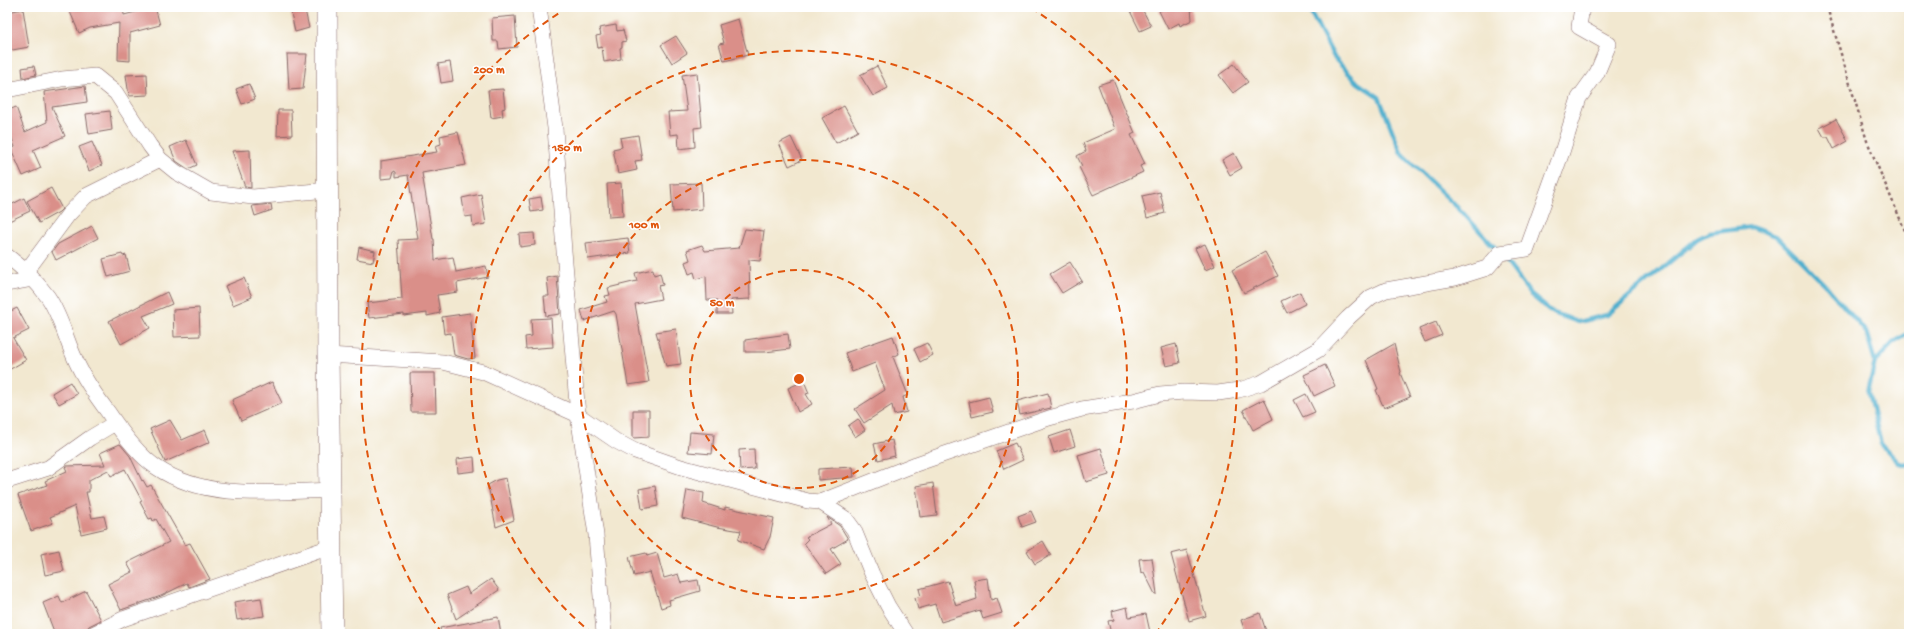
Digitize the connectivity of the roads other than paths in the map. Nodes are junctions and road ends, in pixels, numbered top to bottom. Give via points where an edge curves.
1 (327, 7) edge
2 (539, 7) edge
3 (1582, 7) edge
4 (7, 90) edge
5 (160, 159) junction
6 (327, 190) junction
7 (7, 256) edge
8 (29, 276) junction
9 (7, 284) edge
10 (328, 355) junction
11 (578, 415) junction
12 (115, 423) junction
13 (7, 481) edge
14 (330, 490) junction
15 (820, 502) junction
16 (330, 547) junction
17 (92, 634) edge
18 (332, 634) edge
19 (604, 634) edge
20 (906, 634) edge

1 - 6 main road
2 - 11 street via 555,128
3 - 15 street via 1579,27 1609,44 1596,73 1579,98 1527,250 1500,252 1487,268 1455,278 1386,290 1371,297 1318,350 1261,383 1239,390 1160,394 1082,409 916,464
4 - 5 street via 62,79 95,76 116,93
5 - 6 street via 176,172 211,192 254,197
5 - 8 street via 86,196 68,215
6 - 10 main road
7 - 8 street
8 - 9 street
8 - 12 street via 48,298 79,367
10 - 11 street via 443,362 483,372
10 - 14 main road
11 - 15 street via 635,451 696,471
11 - 19 street via 596,535
12 - 13 street via 48,468
12 - 14 street via 155,467 188,483 222,491
14 - 16 main road
15 - 20 street via 846,519 854,530 884,600
16 - 17 street via 123,619
16 - 18 main road

